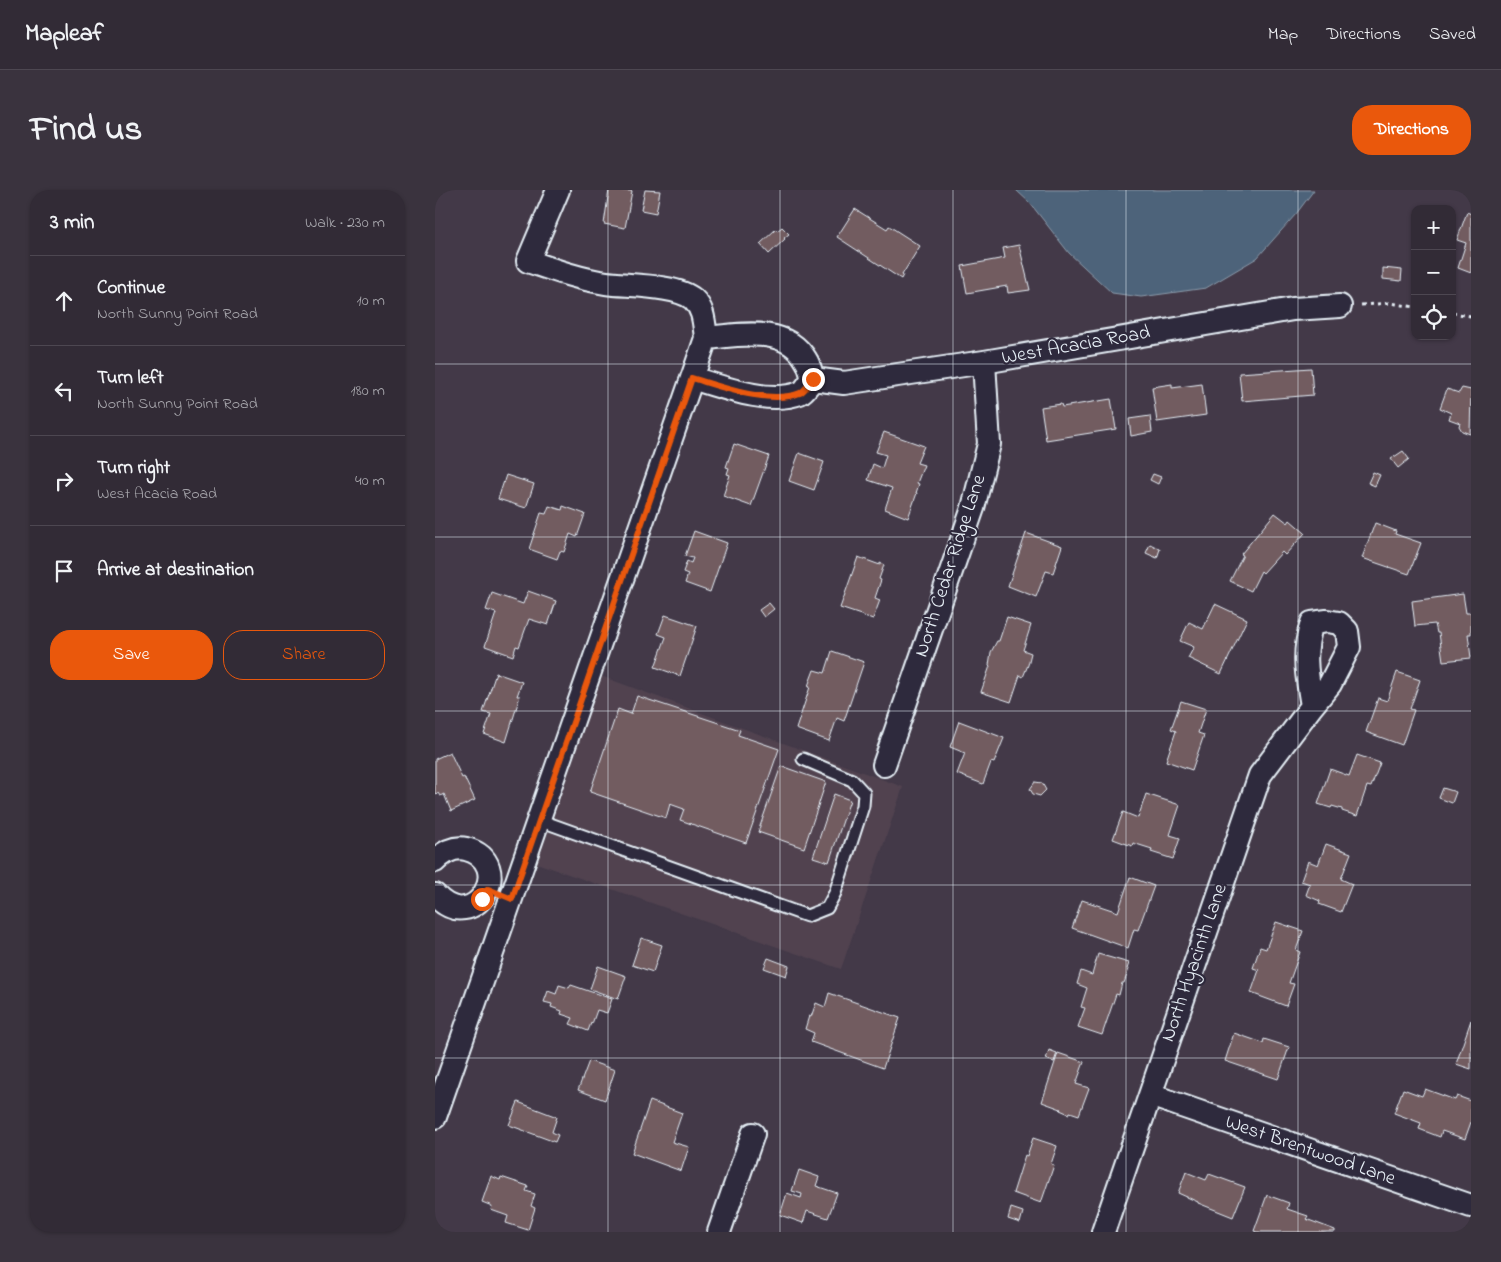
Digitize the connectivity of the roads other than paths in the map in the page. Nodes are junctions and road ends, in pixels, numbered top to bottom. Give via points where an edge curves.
1 (558, 190) edge
2 (1340, 306) road end
3 (706, 338) junction
4 (984, 362) junction
5 (692, 378) junction
6 (813, 379) junction
7 (1312, 706) dead end
8 (803, 759) dead end
9 (884, 765) dead end
10 (539, 820) junction
11 (435, 861) edge
12 (488, 889) junction
13 (435, 895) edge
14 (512, 899) junction
15 (1150, 1095) junction
16 (435, 1117) edge
17 (753, 1134) dead end
18 (1471, 1206) edge
19 (719, 1232) edge
20 (1103, 1232) edge

1 - 3 street via 528,261 577,277 683,294 692,298 702,311
2 - 4 street, West Acacia Road via 1293,309
3 - 5 street
3 - 6 street via 759,334 788,341 808,362
4 - 6 street, West Acacia Road via 844,383
4 - 9 street, North Cedar Ridge Lane via 987,453 973,508
5 - 6 street via 755,395 778,397 801,393
5 - 10 street
7 - 15 street, North Hyacinth Lane via 1260,775
8 - 10 lane via 853,780 864,793 863,806 835,893 827,908 807,916
10 - 14 street
11 - 12 street via 451,849 463,848 473,852 488,867
12 - 13 street via 482,899 463,908 451,907
12 - 14 street
14 - 16 street
15 - 18 street, West Brentwood Lane
15 - 20 street, North Hyacinth Lane
17 - 19 street

